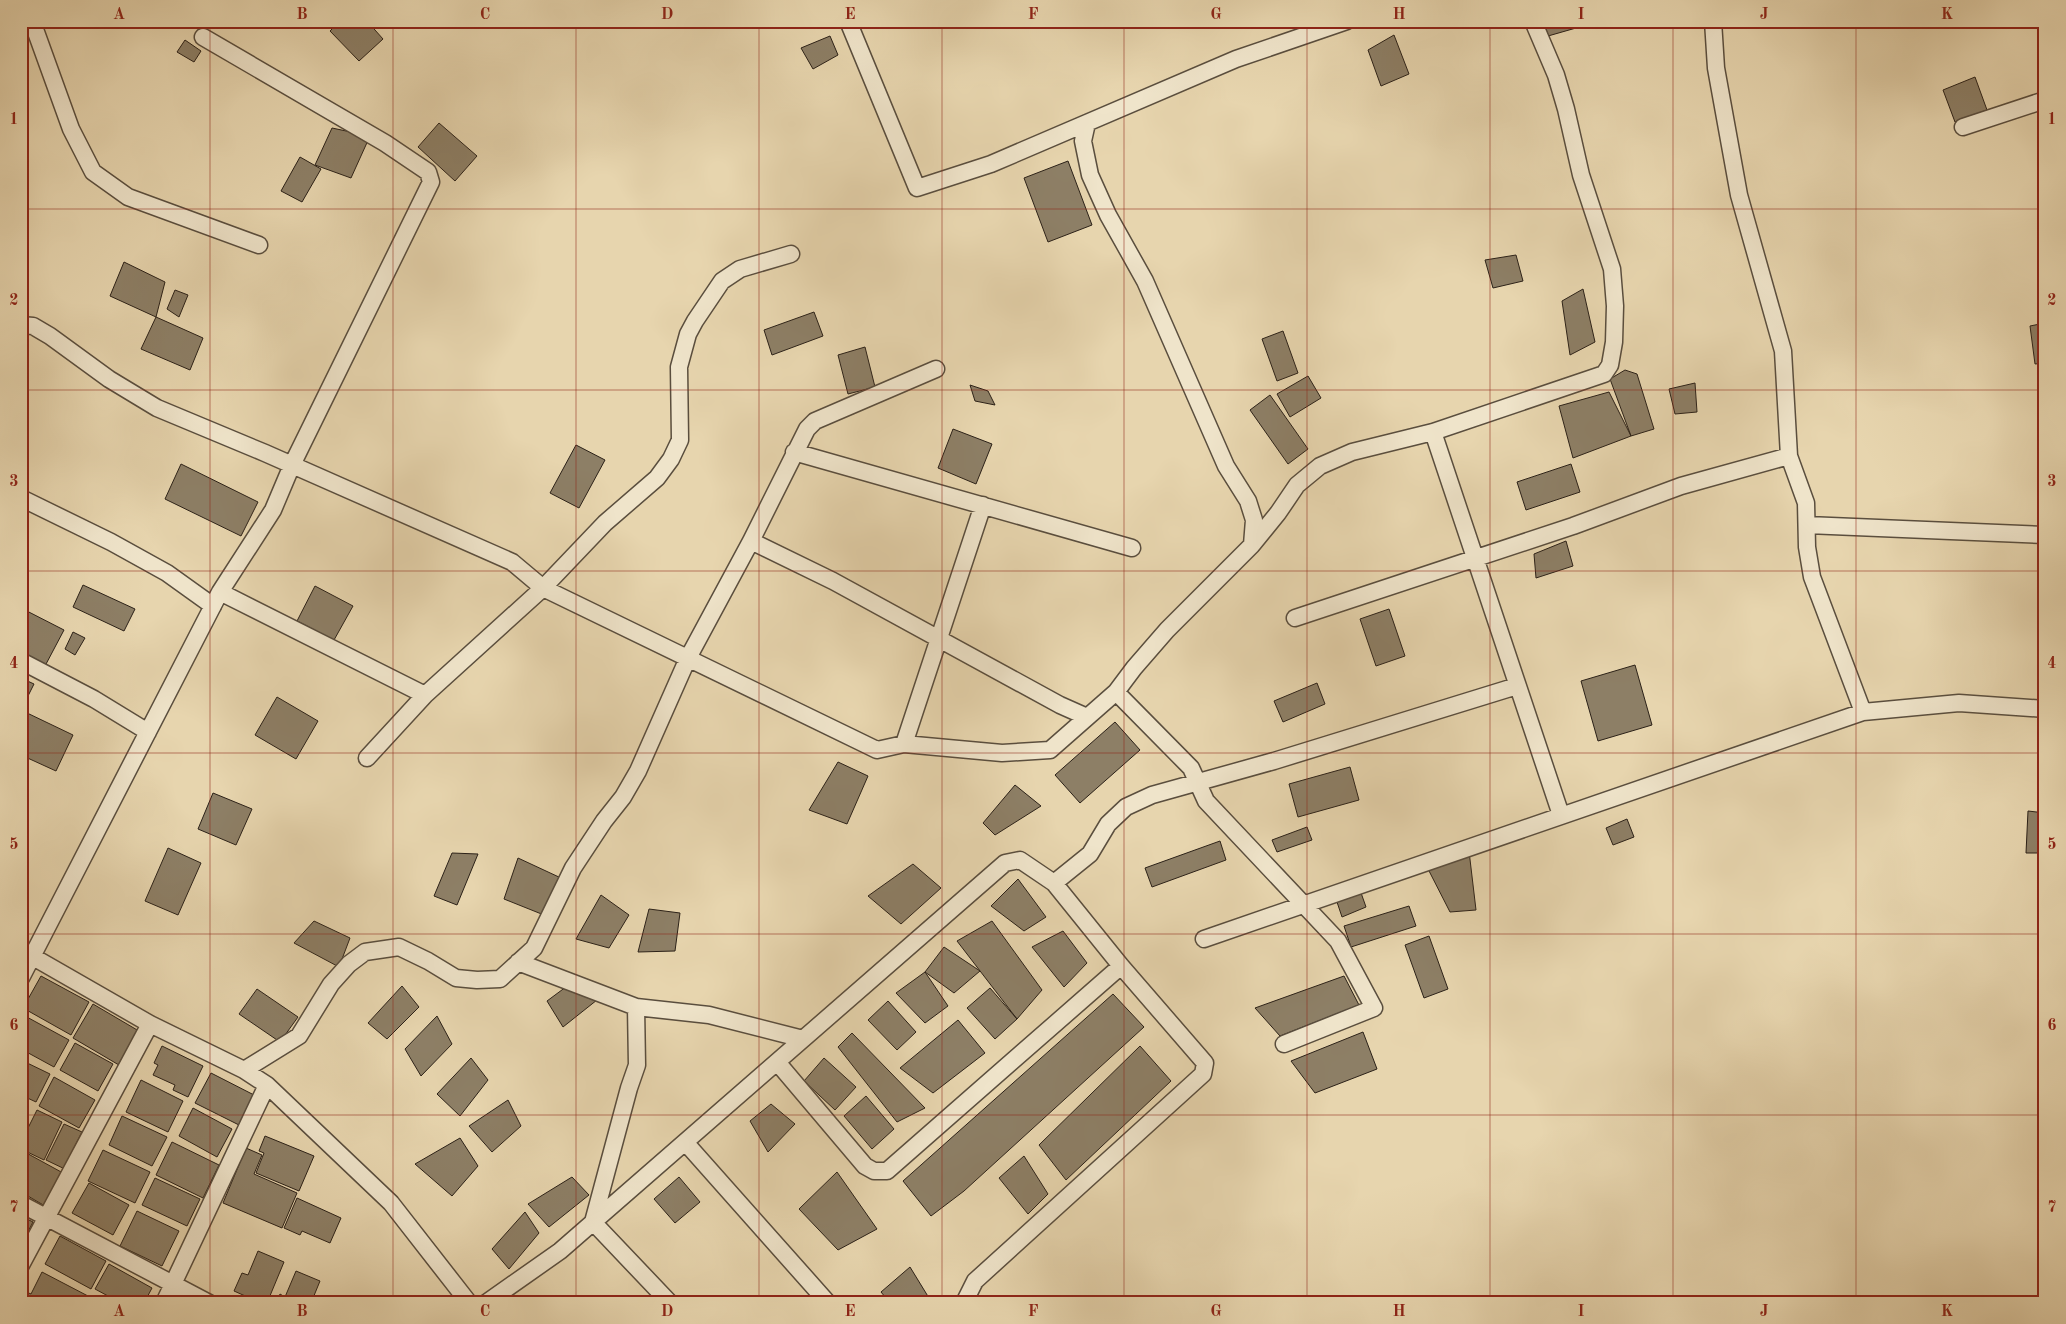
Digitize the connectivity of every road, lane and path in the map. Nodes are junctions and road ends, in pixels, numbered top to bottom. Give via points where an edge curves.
1 (26, 21) edge
2 (32, 21) edge
3 (848, 21) edge
4 (1347, 21) edge
5 (1533, 21) edge
6 (1713, 21) edge
7 (21, 30) edge
8 (203, 37) dead end
9 (2045, 100) edge
10 (1087, 123) junction
11 (1963, 127) dead end
12 (260, 245) dead end
13 (791, 254) dead end
14 (21, 325) edge
15 (936, 369) dead end
16 (1433, 432) junction
17 (794, 452) junction
18 (1789, 456) junction
19 (292, 465) junction
20 (21, 498) edge
21 (983, 504) junction
22 (1807, 525) junction
23 (2044, 535) edge
24 (751, 541) junction
25 (1252, 545) junction
26 (1132, 548) dead end
27 (1473, 557) junction
28 (543, 588) junction
29 (216, 599) junction
30 (1295, 618) dead end
31 (939, 638) junction
32 (688, 658) junction
33 (21, 661) edge
34 (1517, 686) junction
35 (1116, 692) junction
36 (426, 695) junction
37 (2045, 708) edge
38 (1863, 712) junction
39 (1087, 717) junction
40 (148, 732) junction
41 (904, 744) junction
42 (367, 758) dead end
43 (1198, 783) junction
44 (1561, 815) junction
45 (1054, 883) junction
46 (1304, 904) junction
47 (1204, 939) dead end
48 (27, 953) edge
49 (518, 962) junction
50 (1121, 966) junction
51 (21, 978) edge
52 (636, 1006) junction
53 (150, 1024) junction
54 (803, 1039) junction
55 (1284, 1044) dead end
56 (777, 1062) junction
57 (244, 1070) junction
58 (267, 1085) junction
59 (685, 1142) junction
60 (21, 1204) edge
61 (46, 1218) junction
62 (593, 1222) junction
63 (21, 1265) edge
64 (173, 1285) junction
65 (164, 1303) edge
66 (209, 1303) edge
67 (468, 1303) edge
68 (486, 1303) edge
69 (670, 1303) edge
70 (828, 1303) edge
71 (964, 1303) edge

1 - 7 street
2 - 12 street via 71,129 92,172 128,197
3 - 10 street via 917,188 991,164
4 - 10 street via 1236,59
5 - 16 street via 1556,75 1581,175 1612,269 1615,306 1610,365 1604,374
6 - 18 street via 1716,68 1739,194 1783,351
8 - 19 street via 385,143 428,172 431,182
9 - 11 street
10 - 25 street via 1083,141 1090,175 1145,281 1226,466 1248,501 1254,520
13 - 28 street via 740,269 722,281 707,300 688,334 678,367 680,440 671,459 657,478 605,524
14 - 19 street via 33,326 50,336 109,379 157,408
15 - 17 street via 814,421
16 - 25 street via 1352,452 1320,466 1297,486
16 - 27 street
17 - 21 street
17 - 24 street
18 - 22 street via 1806,503
18 - 27 street via 1681,486 1573,526
19 - 28 street via 512,562
19 - 29 street via 273,510
20 - 29 street
21 - 26 street
21 - 31 street
22 - 23 street
22 - 38 street via 1812,577
24 - 31 street
24 - 32 street
25 - 35 street via 1167,630
27 - 30 street
27 - 34 street
28 - 32 street
28 - 36 street
29 - 36 street
29 - 40 street
31 - 39 street
31 - 41 street
32 - 41 street via 877,750
32 - 49 street via 624,797 573,868 534,948
33 - 40 street
34 - 43 street
34 - 44 street
35 - 39 street
35 - 43 street via 1191,768
36 - 42 street
37 - 38 street via 1959,703
38 - 44 street
39 - 41 street via 1050,750 1039,752 1002,753
40 - 48 street
43 - 45 street via 1152,795 1126,808 1108,824 1090,854
43 - 46 street via 1206,801
44 - 46 street
45 - 50 street
45 - 54 street via 1020,860 1005,863
46 - 47 street
46 - 55 street via 1338,941 1374,1008
48 - 51 street
48 - 53 street
49 - 52 street
49 - 57 street via 500,979 477,980 456,978 399,948 365,952 331,984 299,1036
50 - 56 street via 887,1171 865,1166
50 - 71 street via 1205,1063 1203,1074 987,1269 975,1281
52 - 54 street via 709,1015
52 - 62 street via 637,1065
53 - 57 street
53 - 61 street
54 - 56 street
56 - 59 street
57 - 58 street
58 - 64 street
58 - 67 street via 391,1203
59 - 62 street
59 - 70 street
60 - 61 street
61 - 63 street
61 - 64 street
62 - 68 street via 560,1251
62 - 69 street
64 - 65 street
64 - 66 street

